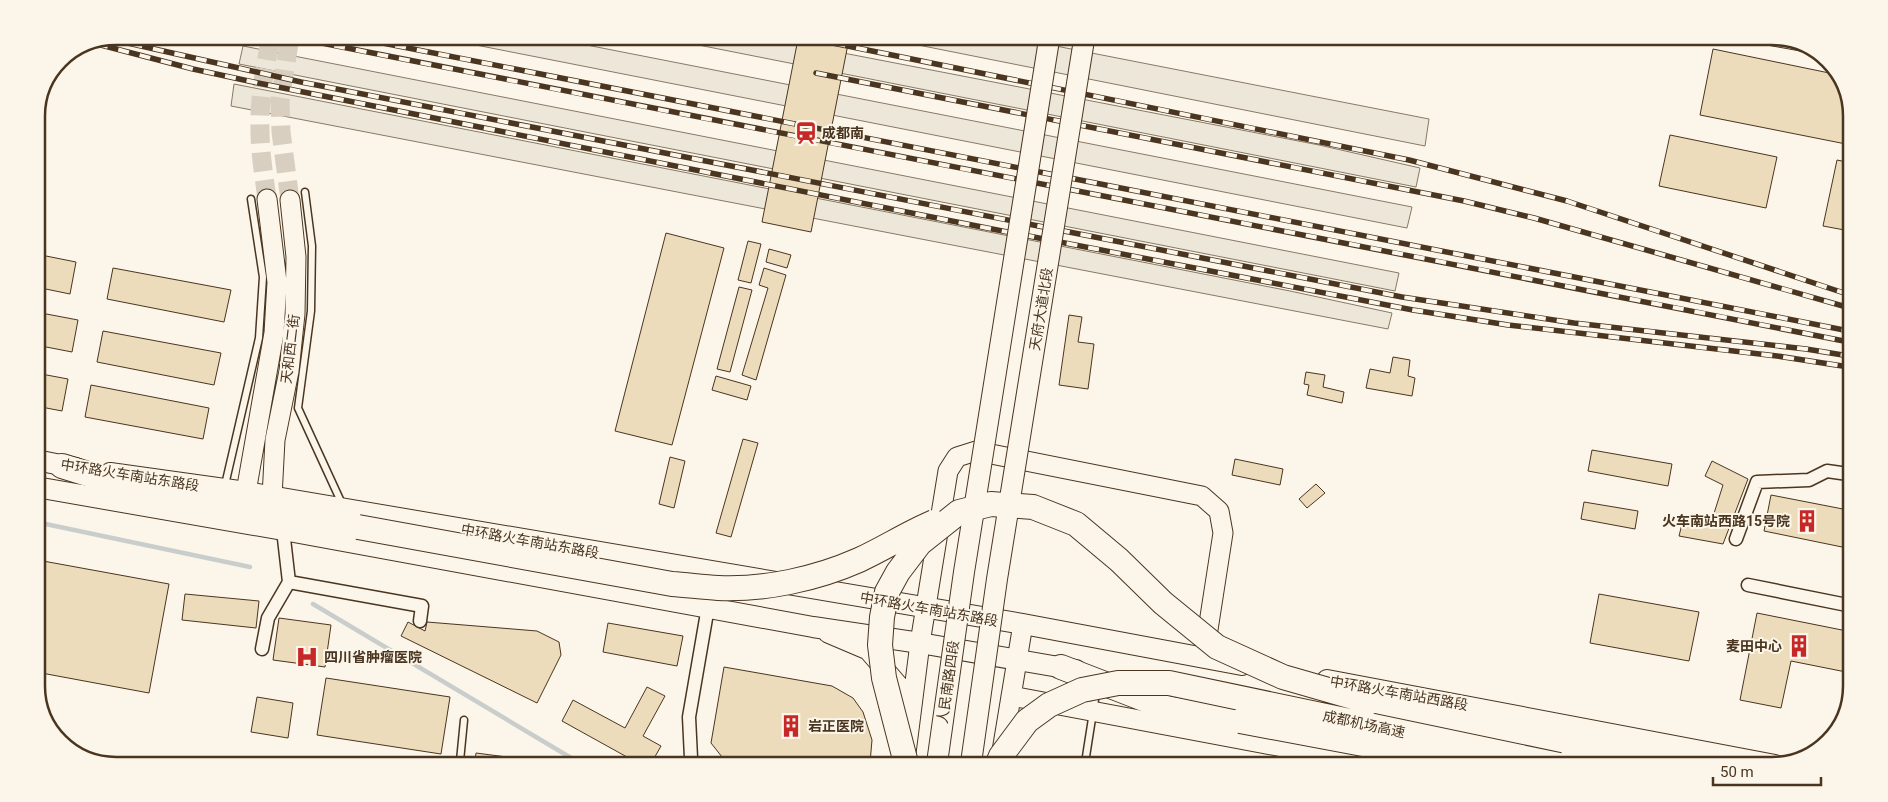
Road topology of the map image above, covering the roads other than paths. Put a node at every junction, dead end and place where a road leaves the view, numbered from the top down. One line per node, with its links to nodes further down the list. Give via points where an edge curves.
1 (1048, 45): 39 (main road, 人民南路四段, bridge)
2 (1083, 45): 40 (main road, 天府大道北段, bridge)
3 (297, 196): 11 (street, 天和西二街, via 295,314 289,371 275,440); 13 (lane, via 312,246 311,311 298,408)
4 (259, 199): 9 (lane, via 264,278 259,338); 10 (street, via 277,282 274,334)
5 (45, 462): 6 (main road, 中环路火车南站东路段)
6 (62, 466): 9 (main road, 中环路火车南站东路段); 13 (highway, 成都机场高速, via 136,489)
7 (1843, 473): 15 (street, via 1827,471 1810,480 1757,482)
8 (45, 489): 14 (main road, 中环路火车南站东路段)
9 (224, 490): 10 (main road, 中环路火车南站东路段)
10 (246, 492): 11 (main road, 中环路火车南站东路段)
11 (272, 497): 13 (main road, 中环路火车南站东路段)
12 (959, 512): 13 (highway, 成都机场高速, bridge, via 913,531 859,560 817,575 766,586 718,588 672,584); 37 (highway, bridge, via 920,543 898,572 883,608 880,645 884,678); 49 (highway, 成都机场高速, bridge, via 991,504 1033,508 1076,524 1217,647 1283,677 1370,702)
13 (351, 518): 20 (main road, 中环路火车南站东路段)
14 (283, 530): 16 (street); 19 (main road, 中环路火车南站东路段)
15 (1736, 538)
16 (289, 582): 21 (street, via 422,606); 25 (street, via 268,618)
17 (1748, 585): 18 (street)
18 (1843, 604)
19 (708, 607): 23 (main road, 中环路火车南站东路段); 36 (street, via 689,717)
20 (926, 608): 22 (main road, 中环路火车南站东路段); 24 (street); 26 (street, via 948,471 957,456 976,451 1202,496 1219,511 1223,533)
21 (420, 621)
22 (1023, 624): 26 (main road, 中环路火车南站西路段); 27 (street)
23 (813, 627): 24 (main road, 中环路火车南站东路段); 32 (street, via 868,650 899,686)
24 (920, 643): 27 (main road, 中环路火车南站东路段); 32 (street)
25 (262, 649)
26 (1204, 658): 50 (main road, 中环路火车南站西路段)
27 (1018, 660): 28 (main road); 30 (street)
28 (1061, 667): 29 (highway)
29 (1098, 678): 31 (lane); 33 (main road); 46 (highway, bridge, via 1167,708)
30 (1010, 696): 31 (street); 41 (street)
31 (1093, 710): 43 (lane); 44 (street)
32 (911, 716): 38 (street)
33 (1344, 719): 45 (street); 47 (main road)
34 (464, 720): 35 (lane)
35 (460, 757)
36 (691, 757)
37 (904, 757)
38 (906, 757)
39 (938, 757)
40 (972, 757)
41 (1000, 757)
42 (1001, 757): 48 (highway, 成都机场高速, bridge, via 1027,721 1049,705 1082,690 1118,683 1170,683)
43 (1086, 757)
44 (1317, 757)
45 (1337, 757)
46 (1432, 757)
47 (1506, 757)
48 (1521, 757)
49 (1642, 757)
50 (1733, 757)

